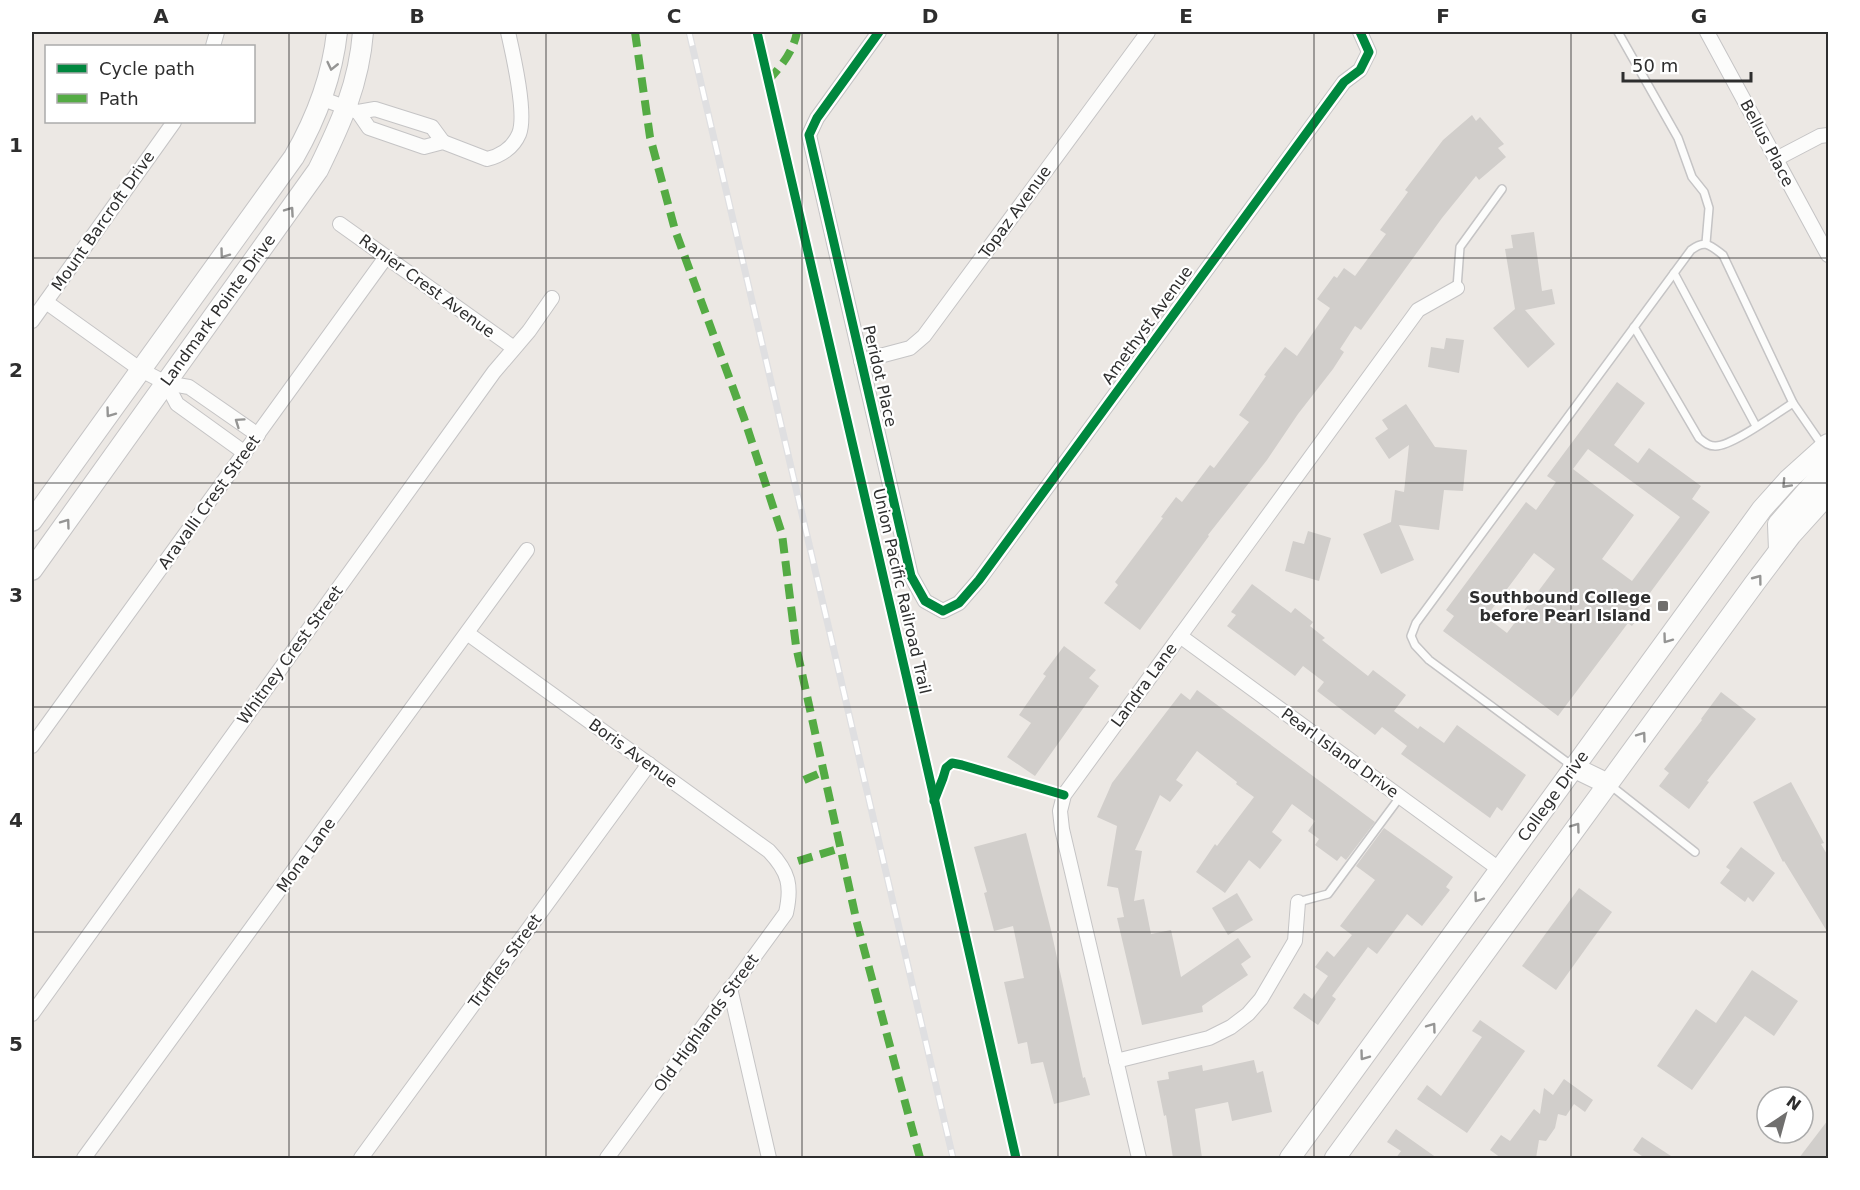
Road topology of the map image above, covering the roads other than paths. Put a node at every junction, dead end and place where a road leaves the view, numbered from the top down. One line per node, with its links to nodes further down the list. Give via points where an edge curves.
1 (337, 32): 9 (main road, Landmark Pointe Drive, one-way to 9)
2 (363, 32): 10 (main road, Landmark Pointe Drive)
3 (508, 32): 15 (street, via 521,111 519,134 505,152 486,159)
4 (879, 32): 29 (street, Peridot Place, via 809,135)
5 (1148, 32): 29 (street, Topaz Avenue, via 924,336 910,348)
6 (1360, 32): 44 (street, Amethyst Avenue, via 1369,52 1360,70 1344,82 979,580 959,603)
7 (1618, 32): 19 (lane, via 1678,138 1692,177 1704,192 1709,208)
8 (1707, 32): 16 (street, Bellus Place)
9 (323, 99): 10 (street); 30 (main road, Landmark Pointe Drive, one-way to 30, via 294,157)
10 (352, 110): 11 (street, via 375,109); 14 (street, via 369,128); 31 (main road, Landmark Pointe Drive, one-way to 10, via 318,170)
11 (414, 121): 14 (lane); 15 (street, via 432,128)
12 (173, 123): 25 (street, Mount Barcroft Drive)
13 (1828, 135): 16 (street)
14 (407, 141): 15 (street, via 424,147)
15 (443, 142)
16 (1776, 159): 20 (street, Bellus Place)
17 (1502, 189): 23 (lane, via 1460,247)
18 (340, 224): 21 (street, Ranier Crest Avenue)
19 (1706, 243): 22 (lane, via 1691,250); 32 (lane, via 1723,255)
20 (1828, 255)
21 (386, 257): 28 (street, Ranier Crest Avenue); 36 (street, Aravalli Crest Street)
22 (1674, 273): 27 (lane); 35 (lane)
23 (1457, 288): 46 (street, Landra Lane, via 1418,310)
24 (552, 298): 28 (street, Whitney Crest Street)
25 (46, 302): 26 (street, Mount Barcroft Drive); 30 (street)
26 (32, 321)
27 (1634, 327): 35 (lane, via 1699,438 1707,445 1729,443); 49 (lane, via 1416,623 1411,636 1429,660)
28 (514, 348): 57 (street, Whitney Crest Street)
29 (861, 361): 44 (street, Peridot Place, via 911,576 925,601)
30 (141, 370): 31 (street); 40 (main road, Landmark Pointe Drive, one-way to 40)
31 (166, 382): 33 (street, via 189,387); 34 (street, via 177,404); 43 (main road, Landmark Pointe Drive, one-way to 31)
32 (1793, 403): 35 (lane); 37 (lane)
33 (219, 408): 34 (lane); 36 (street, one-way to 33)
34 (207, 426): 38 (street)
35 (1756, 426)
36 (258, 435): 38 (street, Aravalli Crest Street)
37 (1826, 446): 42 (main road, via 1827,468 1778,524); 49 (main road, College Drive, one-way to 49, via 1762,509)
38 (245, 453): 47 (street, Aravalli Crest Street)
39 (1828, 494): 42 (main road)
40 (32, 521)
41 (526, 550): 45 (street, Mona Lane)
42 (1779, 550): 50 (main road, one-way to 42)
43 (32, 570)
44 (943, 611)
45 (467, 633): 48 (street, Boris Avenue); 59 (street, Mona Lane)
46 (1180, 636): 51 (street, Pearl Island Drive); 58 (street, Landra Lane, via 1076,777 1064,795 1060,811)
47 (32, 746)
48 (649, 764): 54 (street, Boris Avenue, via 769,851 781,864); 60 (street, Truffles Street)
49 (1573, 767): 50 (main road); 53 (main road, College Drive)
50 (1608, 784): 52 (lane); 65 (main road, one-way to 50)
51 (1400, 797): 53 (street, Pearl Island Drive); 55 (lane, via 1328,894)
52 (1695, 852)
53 (1499, 869): 64 (main road, College Drive, one-way to 64)
54 (789, 882): 56 (street, Old Highlands Street, via 786,914)
55 (1298, 902): 58 (street, via 1295,941 1248,1014 1209,1038)
56 (730, 988): 61 (street, Old Highlands Street); 62 (street)
57 (32, 1014)
58 (1116, 1061): 63 (street, Landra Lane)
59 (84, 1158)
60 (361, 1158)
61 (607, 1158)
62 (769, 1158)
63 (1139, 1158)
64 (1290, 1158)
65 (1335, 1158)

